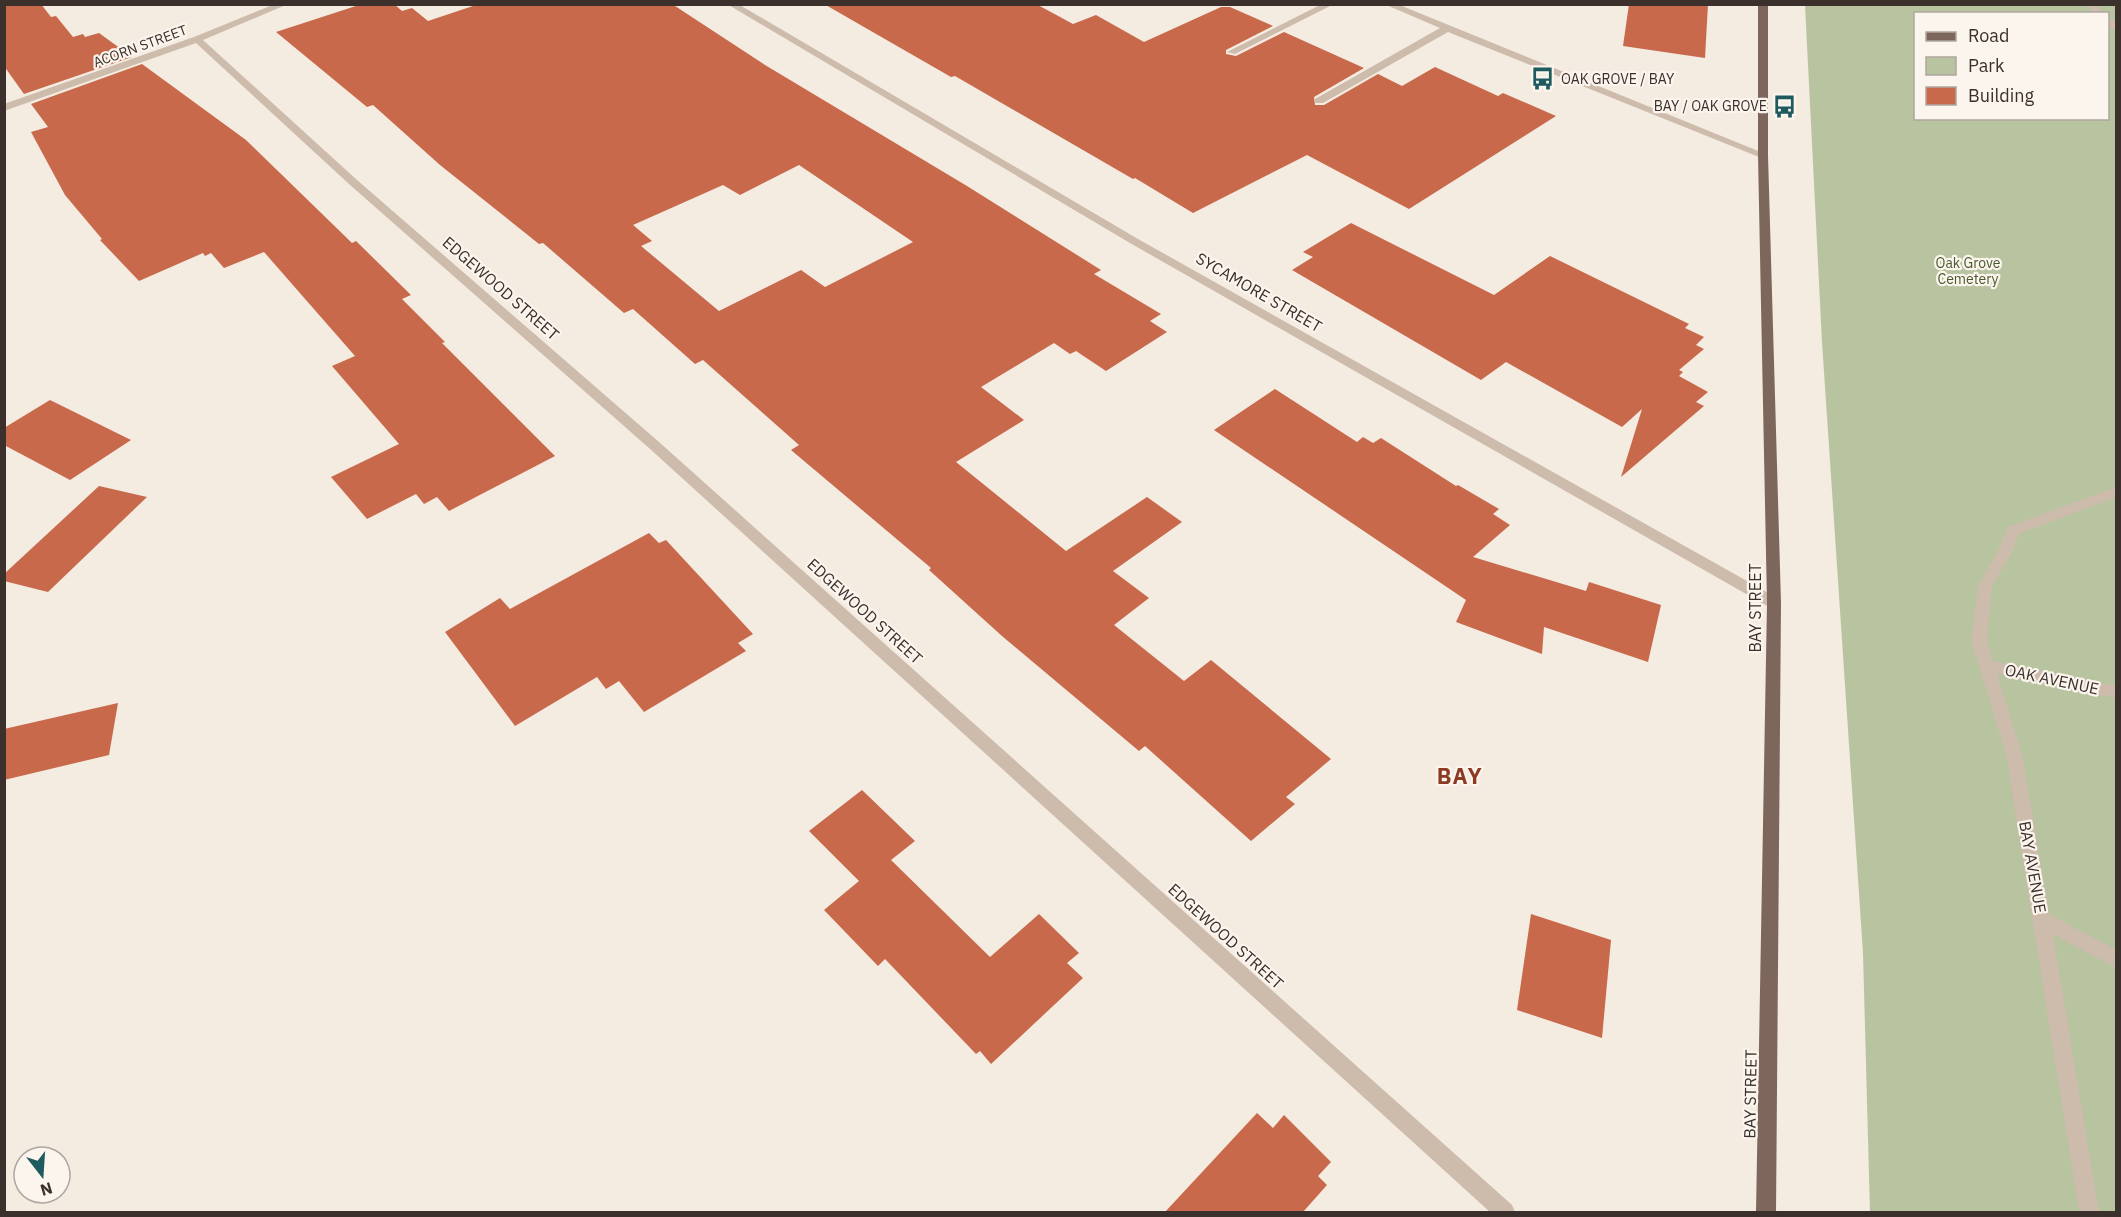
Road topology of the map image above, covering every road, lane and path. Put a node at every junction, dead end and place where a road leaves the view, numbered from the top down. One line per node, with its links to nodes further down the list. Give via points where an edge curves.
1 (284, 4): 7 (street, ACORN STREET)
2 (731, 4): 13 (street, SYCAMORE STREET, via 1134,241)
3 (1330, 4): 8 (street)
4 (1388, 4): 6 (street)
5 (1763, 4): 11 (main road, BAY STREET)
6 (1448, 28): 9 (street); 11 (street)
7 (197, 39): 10 (street, ACORN STREET); 18 (street, EDGEWOOD STREET)
8 (1232, 52)
9 (1318, 101)
10 (4, 108)
11 (1763, 154): 13 (main road, BAY STREET)
12 (2116, 492): 14 (street, BAY AVENUE, via 2013,531 1984,586 1978,640)
13 (1774, 603): 19 (main road, BAY STREET)
14 (1987, 666): 15 (street, OAK AVENUE); 16 (street, BAY AVENUE, via 2014,754)
15 (2116, 693)
16 (2042, 919): 17 (street); 20 (street, BAY AVENUE)
17 (2116, 959)
18 (1505, 1212)
19 (1766, 1212)
20 (2089, 1212)

